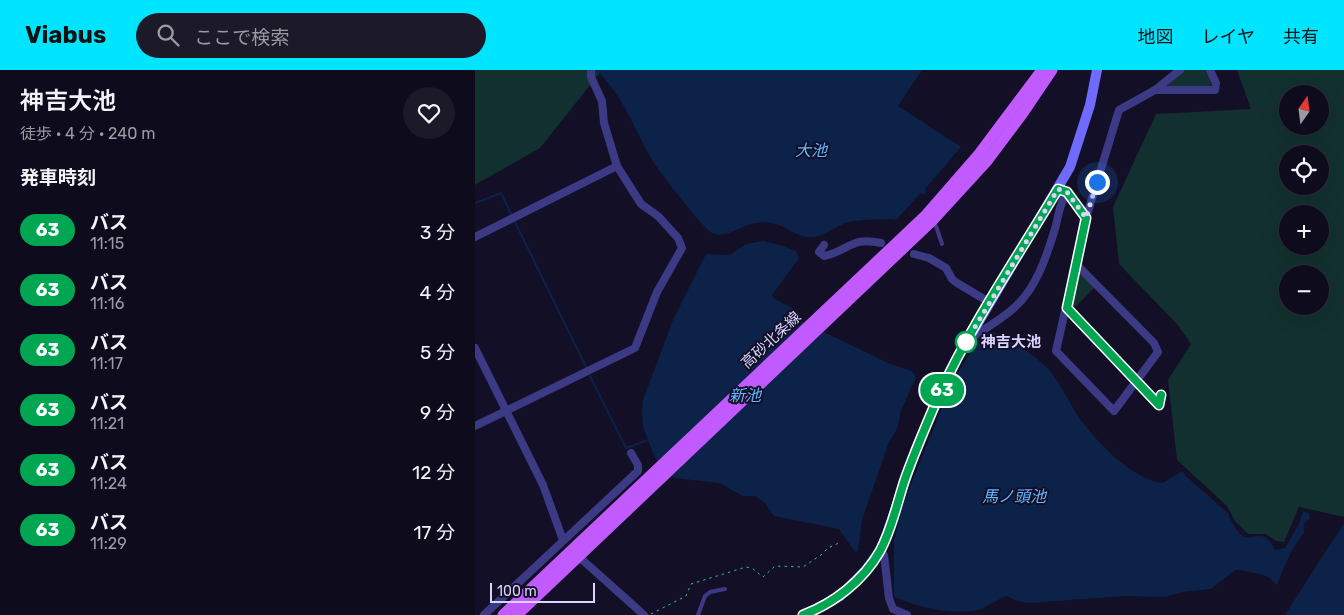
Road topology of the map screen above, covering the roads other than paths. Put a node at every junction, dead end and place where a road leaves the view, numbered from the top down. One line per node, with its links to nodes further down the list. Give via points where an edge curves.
1 (591, 70): 8 (street, via 602,100 604,123)
2 (1042, 70): 20 (main road, 高砂北条線, via 979,154 925,216)
3 (1052, 70): 11 (main road, 高砂北条線, via 987,160)
4 (1097, 70): 9 (street, via 1077,150)
5 (1180, 70): 7 (street)
6 (1210, 70): 7 (street, via 1216,83 1215,90)
7 (1155, 90): 10 (street, via 1119,110)
8 (617, 166): 12 (street); 27 (street, via 641,204 659,216 678,238 682,248 657,292 635,348)
9 (1063, 190): 10 (street); 18 (street); 21 (street, via 1054,231 1027,294 1006,315)
10 (1086, 218): 17 (street)
11 (932, 221): 14 (lane); 20 (main road, 高砂北条線)
12 (475, 237)
13 (881, 242): 15 (street, via 858,241 825,256 819,252)
14 (942, 244)
15 (824, 245)
16 (914, 254): 18 (street, via 946,268 957,283)
17 (1077, 264): 19 (street); 25 (street, via 1158,352)
18 (989, 302): 21 (street)
19 (1067, 308): 23 (street); 25 (street)
20 (823, 318): 30 (main road, 高砂北条線)
21 (967, 340): 32 (street, via 916,449)
22 (475, 348): 27 (street)
23 (1057, 351): 24 (street); 25 (street, via 1114,411)
24 (1054, 360)
25 (1137, 381): 26 (street, via 1159,405)
26 (1161, 395)
27 (505, 412): 28 (street); 31 (street, via 543,485)
28 (475, 426)
29 (631, 453): 31 (street, via 638,470)
30 (657, 474): 33 (main road, 高砂北条線); 35 (main road, 高砂北条線)
31 (563, 540): 36 (street)
32 (880, 551): 39 (street, via 840,596); 40 (street, via 884,555 893,609)
33 (578, 556): 35 (main road, 高砂北条線); 37 (street)
34 (725, 589): 38 (lane, via 705,596)
35 (509, 614)
36 (484, 615)
37 (644, 615)
38 (698, 615)
39 (803, 615)
40 (907, 615)

